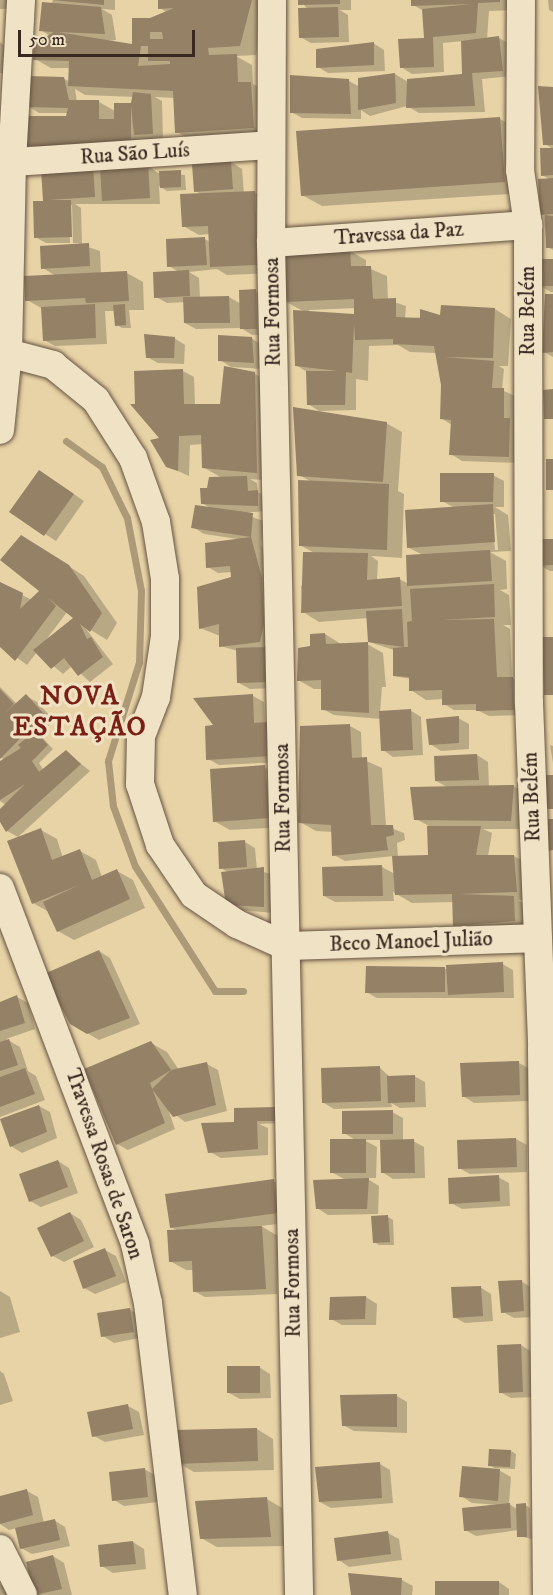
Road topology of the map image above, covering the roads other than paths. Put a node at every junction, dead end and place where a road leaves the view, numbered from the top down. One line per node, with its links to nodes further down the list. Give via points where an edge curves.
1 (21, 0): 5 (street)
2 (272, 0): 4 (street, Rua Formosa)
3 (521, 0): 6 (street, Rua Belém, via 520,170)
4 (270, 145): 5 (street, Rua São Luís); 7 (street, Rua Formosa)
5 (6, 163): 8 (street)
6 (528, 225): 7 (street, Travessa da Paz); 12 (street, Rua Belém, via 529,703)
7 (271, 243): 11 (street, Rua Formosa)
8 (8, 353): 9 (street); 11 (street, via 53,365 96,399 133,458 156,522 165,579 165,636 156,697 141,736 140,784 160,844 194,895 237,924)
9 (0, 430)
10 (0, 888): 15 (street, Travessa Rosas de Saron, via 135,1244 148,1303)
11 (286, 946): 12 (street, Beco Manoel Julião); 16 (street, Rua Formosa)
12 (542, 952): 17 (street, Rua Belém)
13 (0, 1549): 14 (street)
14 (23, 1595)
15 (183, 1595)
16 (299, 1595)
17 (547, 1595)

